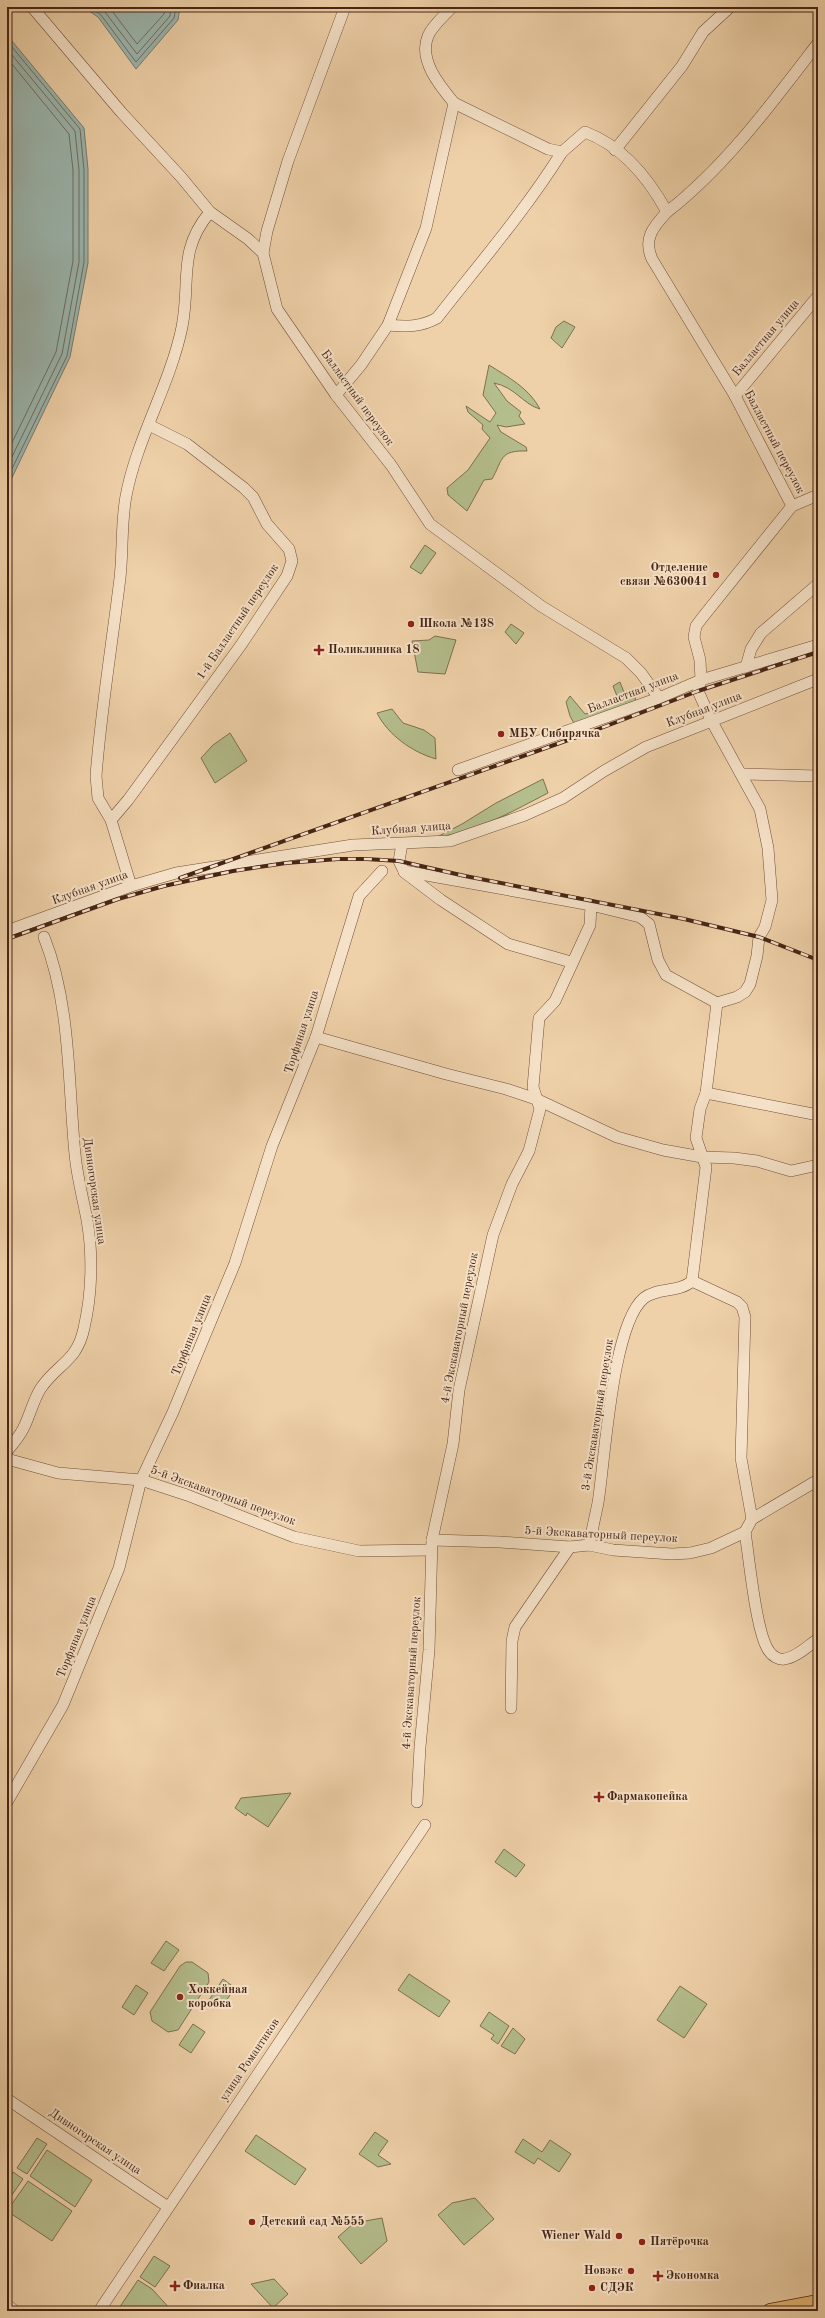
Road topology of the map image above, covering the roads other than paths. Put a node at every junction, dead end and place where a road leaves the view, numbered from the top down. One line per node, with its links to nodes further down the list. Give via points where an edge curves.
1 (32, 7): 9 (street)
2 (345, 7): 11 (street, Балластный переулок, via 288,161)
3 (452, 7): 6 (street, via 428,36 426,49 430,67)
4 (730, 7): 7 (street, via 702,32 682,66)
5 (818, 43): 10 (street, Балластный переулок, via 770,105 703,181)
6 (454, 103): 8 (street, via 541,146); 13 (street, via 426,228)
7 (615, 150): 8 (street, via 585,132); 10 (street, via 650,183)
8 (562, 152): 13 (street, via 540,188 508,231 437,318 424,325)
9 (210, 212): 11 (street); 16 (street, via 193,237 187,256 186,301 182,327 172,363)
10 (667, 212): 15 (street, Балластный переулок, via 653,226 648,250)
11 (263, 253): 14 (street, Балластный переулок, via 277,310)
12 (818, 296): 15 (street, Балластная улица)
13 (388, 325): 14 (street, via 361,366)
14 (336, 395): 24 (street, Балластный переулок, via 391,465 430,524 541,606 626,658 641,673)
15 (735, 396): 18 (street, Балластный переулок)
16 (149, 425): 29 (street, via 134,465 126,497 120,576 98,750 98,798); 29 (street, 1-й Балластный переулок, via 187,444 253,496 266,524 289,549 292,561 287,576 241,645 132,794)
17 (818, 495): 18 (street)
18 (792, 506): 23 (street, Балластный переулок, via 696,626 694,637 700,660)
19 (818, 584): 21 (street, via 761,632 750,649)
20 (818, 645): 21 (street, Балластная улица)
21 (746, 667): 23 (street, Балластная улица)
22 (818, 679): 25 (street, Клубная улица)
23 (701, 680): 24 (street, Балластная улица); 25 (street, Балластный переулок, via 698,691)
24 (659, 698): 26 (street, Балластная улица)
25 (711, 720): 27 (street, Балластный переулок); 30 (street, Клубная улица, via 646,747 563,798 525,815 450,841)
26 (458, 770)
27 (743, 774): 28 (street); 38 (street, Балластный переулок, via 760,808 768,848 772,900 765,927 759,937 758,956 750,984 745,992)
28 (818, 776)
29 (110, 820): 33 (street)
30 (402, 844): 32 (street, via 399,861); 33 (street, Клубная улица, via 353,845 250,860 176,874)
31 (382, 871): 39 (street, Торфяная улица, via 359,896)
32 (404, 871): 34 (street); 37 (street, via 425,889 508,944)
33 (131, 886): 35 (street, Клубная улица)
34 (592, 905): 37 (street, 4-й Экскаваторный переулок, via 590,925); 38 (street, via 640,917 649,924 658,960 666,975)
35 (7, 932)
36 (44, 937): 46 (street, Дивногорская улица, via 55,964 61,1002 75,1157 87,1221 90,1283 84,1328 78,1346 71,1358 40,1389 23,1429)
37 (571, 962): 41 (street, 4-й Экскаваторный переулок, via 555,1001 539,1018 533,1088)
38 (717, 1004): 40 (street)
39 (316, 1037): 41 (street, via 446,1074 506,1088); 48 (street, Торфяная улица, via 272,1146 235,1263 208,1332)
40 (706, 1093): 42 (street); 43 (street, via 700,1109 696,1138)
41 (536, 1099): 43 (street, via 617,1137 662,1150); 52 (street, 4-й Экскаваторный переулок, via 540,1109 529,1151 512,1184 491,1242 458,1390 453,1444)
42 (818, 1115)
43 (702, 1157): 44 (street, via 750,1160 791,1171); 45 (street, via 706,1166 705,1179)
44 (818, 1165)
45 (692, 1281): 50 (street, via 737,1302 742,1307 745,1317 741,1458); 53 (street, 3-й Экскаваторный переулок, via 686,1286 656,1292 645,1298 628,1322 620,1348 598,1503)
46 (7, 1451)
47 (7, 1459): 48 (street, 5-й Экскаваторный переулок, via 58,1473)
48 (141, 1480): 52 (street, 5-й Экскаваторный переулок, via 188,1495 294,1537 359,1551); 57 (street, Торфяная улица, via 119,1568 63,1705)
49 (818, 1480): 50 (street)
50 (752, 1519): 51 (street)
51 (745, 1532): 53 (street, 5-й Экскаваторный переулок, via 711,1548 672,1554 613,1550); 55 (street, via 755,1601 763,1639 769,1651 776,1658 785,1659)
52 (432, 1545): 54 (street, 5-й Экскаваторный переулок, via 500,1542); 58 (street, 4-й Экскаваторный переулок, via 428,1650)
53 (589, 1545): 54 (street, 5-й Экскаваторный переулок)
54 (570, 1547): 56 (street, via 515,1627 512,1641)
55 (818, 1639)
56 (511, 1708)
57 (7, 1802)
58 (417, 1802)
59 (425, 1825): 61 (street, улица Романтиков)
60 (7, 2099): 61 (street, Дивногорская улица)
61 (168, 2207): 65 (street, улица Романтиков)
62 (818, 2302): 66 (main road)
63 (7, 2305): 64 (street)
64 (16, 2311)
65 (99, 2311)
66 (770, 2311)

